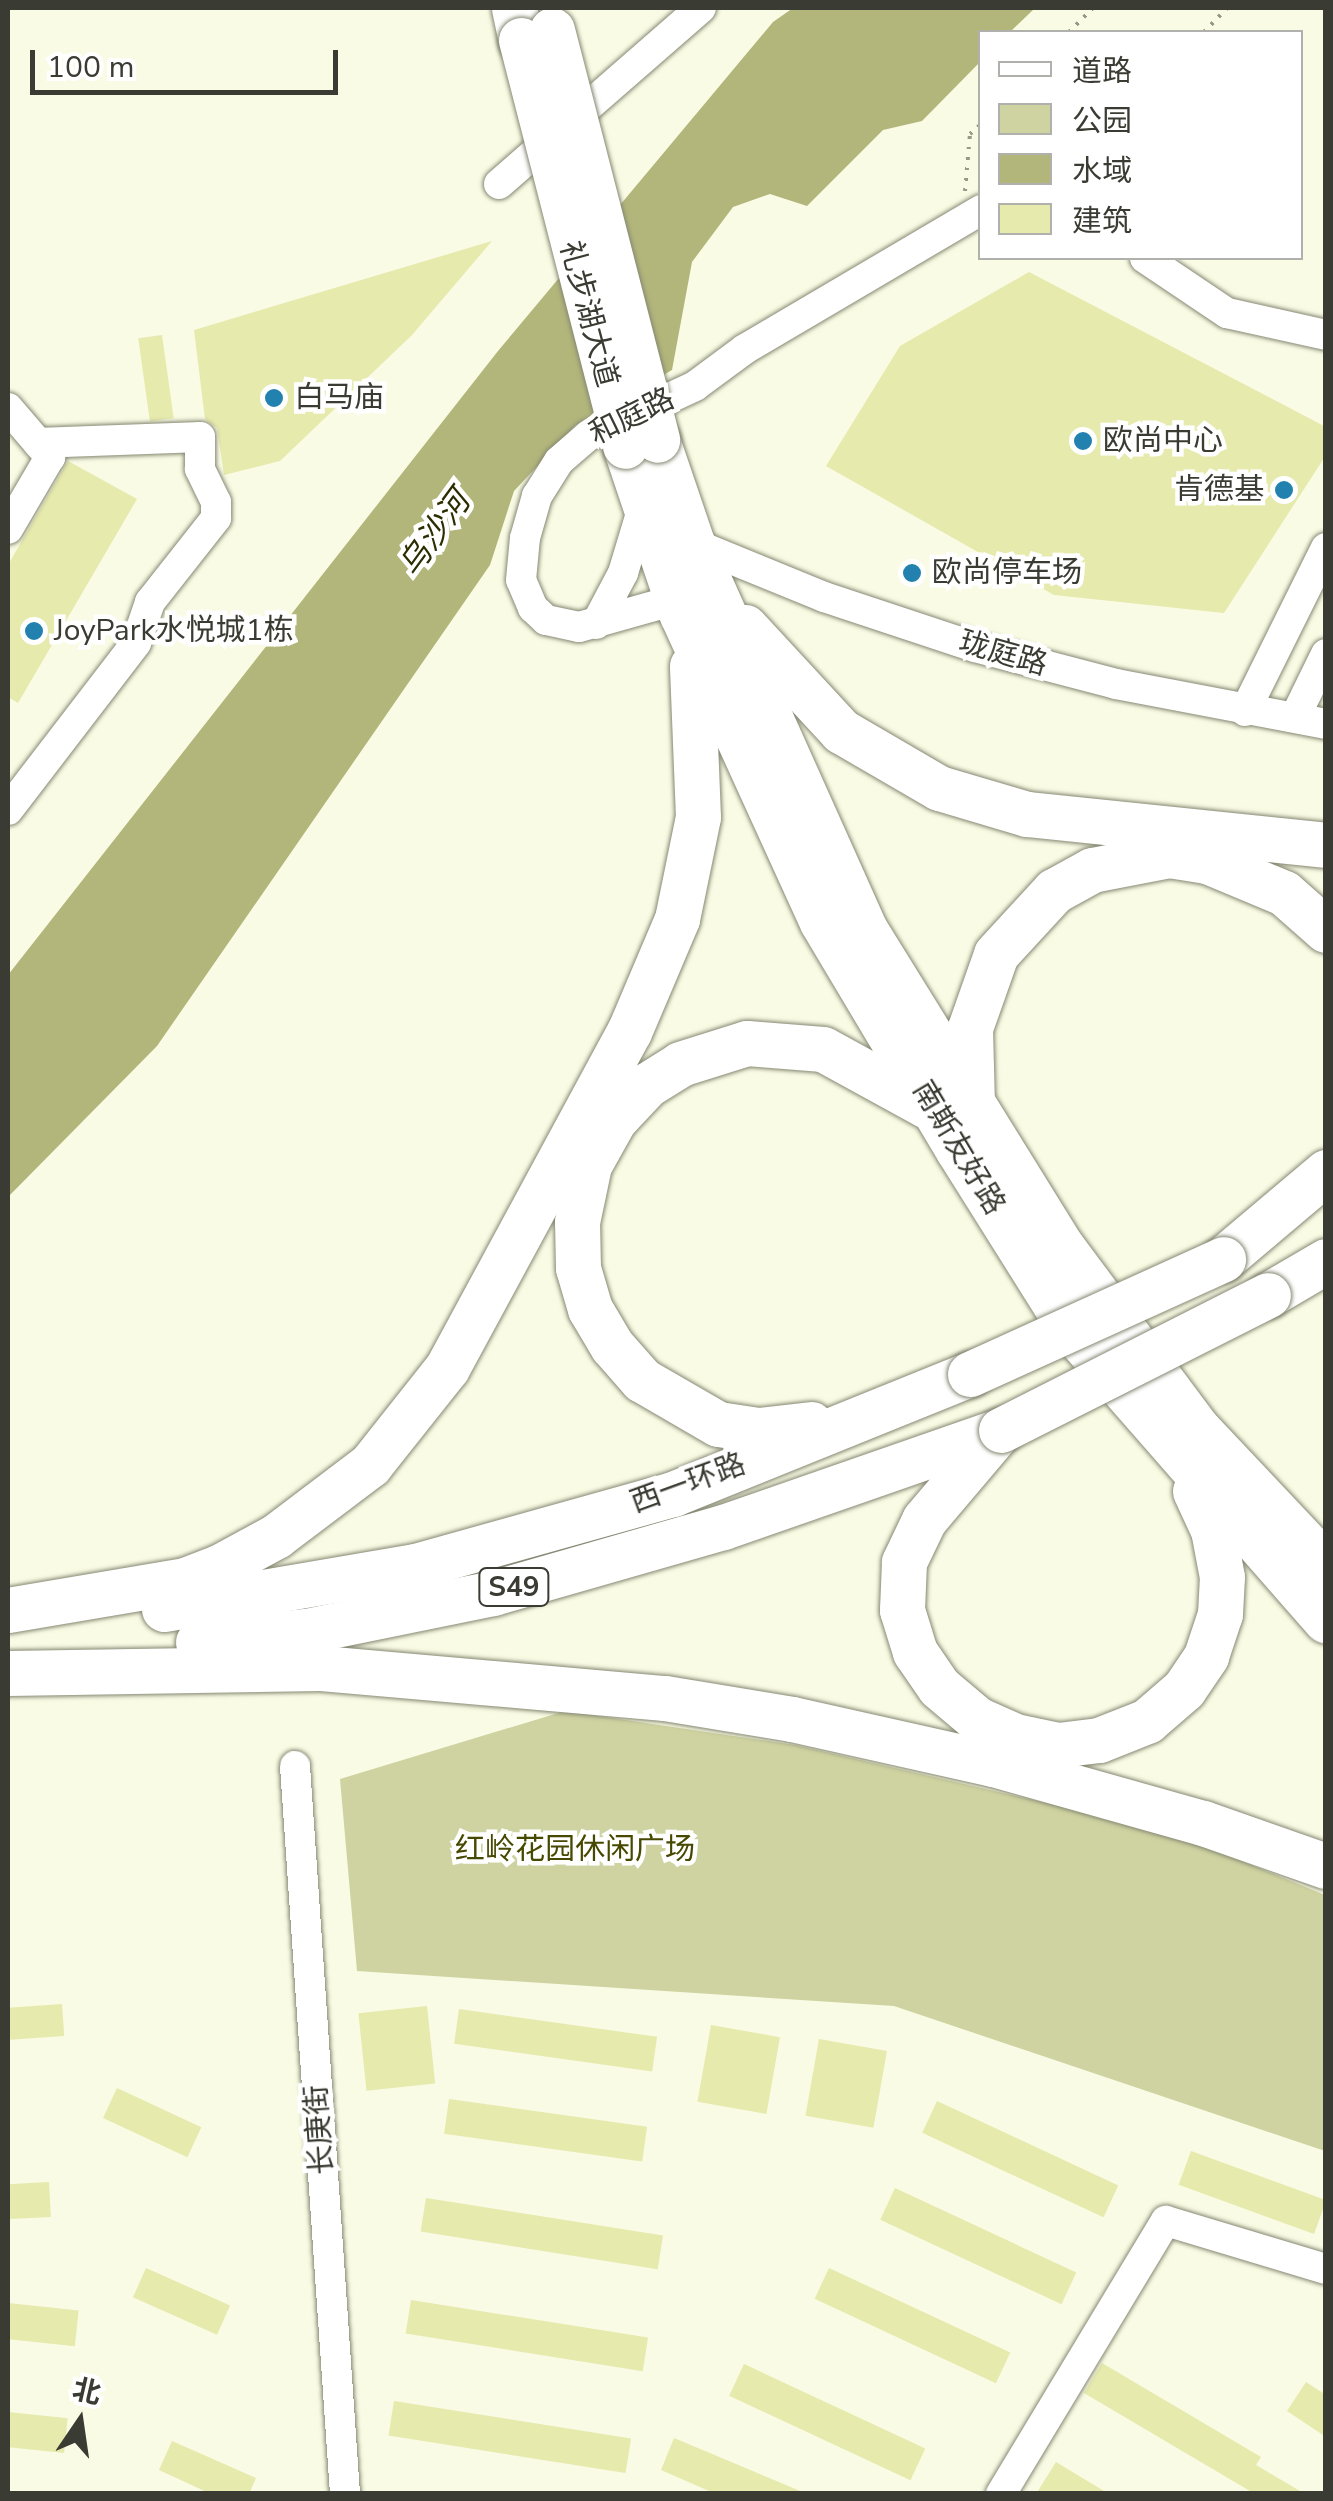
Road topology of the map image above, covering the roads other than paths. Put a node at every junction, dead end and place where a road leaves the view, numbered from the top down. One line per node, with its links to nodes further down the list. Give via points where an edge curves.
1 (701, 8): 3 (street)
2 (534, 21): 9 (highway, 礼步湖大道, bridge)
3 (499, 184)
4 (971, 215): 15 (street, 和庭路, via 758,340 695,386 588,436 560,461 531,510 521,580 546,620)
5 (1147, 260): 6 (street, via 1227,313)
6 (1326, 335)
7 (8, 408): 8 (street)
8 (38, 443): 11 (street, via 50,457); 19 (street, via 200,437 200,469 216,518 150,602 136,642)
9 (641, 443): 10 (highway, 礼步湖大道); 12 (highway, 礼步湖大道)
10 (642, 510): 14 (highway, 礼步湖大道); 15 (street, via 622,573)
11 (8, 529)
12 (692, 543): 14 (highway, 礼步湖大道); 17 (street, 珑庭路, via 824,597 975,647)
13 (1326, 548): 17 (street)
14 (696, 599): 15 (street, 和庭路); 20 (highway, via 840,731 939,788 1027,814); 22 (highway, 南斯友好路); 33 (highway, via 699,782 694,851 677,919 629,1032 448,1368 370,1465 276,1536 219,1568 186,1580)
15 (596, 624)
16 (1326, 654): 18 (street)
17 (1245, 711): 18 (street, 珑庭路)
18 (1311, 719)
19 (8, 810)
20 (1326, 846)
21 (1326, 930): 22 (highway, via 1284,894 1207,860 1169,854 1092,870 1054,891 996,954 970,1028)
22 (953, 1109): 29 (highway, via 823,1049 747,1044 680,1064 646,1085 614,1120 590,1165 577,1222 578,1268 590,1309 642,1380 718,1424 807,1426); 31 (highway, 南斯友好路, via 1069,1327); 32 (highway, 南斯友好路, via 1197,1428)
23 (1326, 1172): 25 (highway)
24 (1326, 1204): 25 (highway, 西一环路 / S49)
25 (1224, 1260): 29 (highway, 西一环路 / S49, bridge)
26 (1326, 1261): 28 (highway, 西一环路 / S49)
27 (1326, 1277): 28 (highway)
28 (1268, 1295): 30 (highway, 西一环路 / S49, bridge)
29 (970, 1374): 35 (highway, 西一环路 / S49, via 674,1494 415,1566 156,1611)
30 (1001, 1430): 31 (highway, via 924,1520 904,1562 902,1610 915,1652 939,1687 977,1719 1058,1745 1098,1740 1148,1721 1184,1690 1206,1656 1220,1614 1222,1576 1213,1530); 36 (highway, 西一环路 / S49, via 722,1527 493,1593 306,1631)
31 (1182, 1462): 34 (highway, 南斯友好路)
32 (1326, 1565)
33 (8, 1610)
34 (1326, 1621)
35 (8, 1624)
36 (8, 1660)
37 (8, 1674): 39 (highway, via 321,1668 664,1698 993,1764)
38 (295, 1766): 41 (street, 长庚街)
39 (1326, 1866)
40 (1326, 2269): 42 (street, via 1166,2221)
41 (345, 2494)
42 (1002, 2494)

